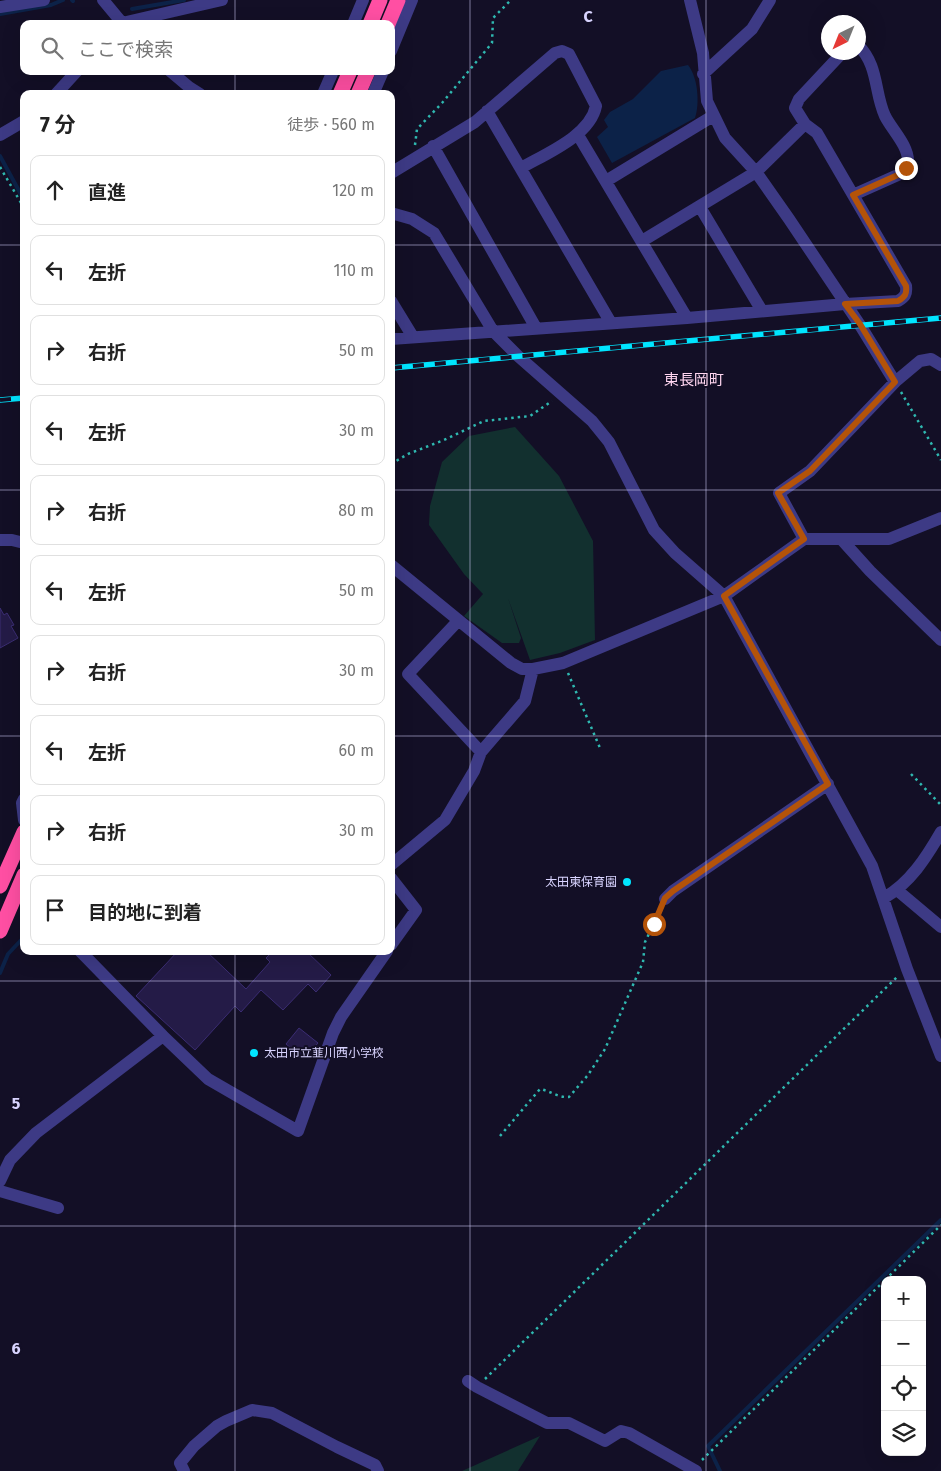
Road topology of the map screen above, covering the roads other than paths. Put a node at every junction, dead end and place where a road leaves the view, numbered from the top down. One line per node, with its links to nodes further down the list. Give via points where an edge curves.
1 (44, 0): 10 (street)
2 (103, 0): 11 (street)
3 (222, 0): 12 (street)
4 (363, 0): 13 (street)
5 (380, 0): 14 (highway)
6 (398, 0): 15 (highway)
7 (412, 0): 16 (street)
8 (690, 0): 19 (street, via 703,52)
9 (770, 0): 19 (street, via 752,29)
10 (0, 7)
11 (120, 20)
12 (135, 20)
13 (355, 20)
14 (372, 20)
15 (390, 20)
16 (395, 40)
17 (866, 53): 43 (street, via 885,116 908,161 900,174)
18 (836, 60): 35 (street, via 799,99 795,108)
19 (703, 74): 33 (street)
20 (73, 75): 26 (street)
21 (175, 75): 27 (street)
22 (331, 75): 28 (street)
23 (348, 75): 29 (highway)
24 (366, 75): 30 (highway)
25 (381, 75): 31 (street)
26 (60, 90)
27 (194, 90)
28 (325, 90)
29 (342, 90)
30 (360, 90)
31 (375, 90)
32 (488, 111): 37 (street, via 554,53 562,50 569,54 596,106 595,115); 38 (street); 39 (street)
33 (713, 116): 41 (street, via 725,138); 42 (street)
34 (20, 123): 36 (street)
35 (805, 124): 41 (street); 43 (street, via 817,133)
36 (0, 135)
37 (578, 135): 39 (street); 42 (street)
38 (433, 146): 40 (street); 52 (street)
39 (521, 168): 51 (street)
40 (395, 170)
41 (756, 172): 44 (street); 47 (street)
42 (606, 181): 46 (street)
43 (853, 195): 47 (street, via 907,292 898,301)
44 (700, 207): 46 (street); 49 (street)
45 (395, 214): 53 (street, via 412,218 434,233)
46 (642, 241): 50 (street)
47 (845, 304): 49 (street); 57 (street)
48 (395, 308): 54 (street)
49 (762, 311): 50 (street)
50 (687, 318): 51 (street)
51 (611, 323): 52 (street)
52 (536, 328): 53 (street)
53 (493, 331): 54 (street); 64 (street, via 592,421 609,442 654,530)
54 (413, 337): 55 (street)
55 (395, 339)
56 (941, 365): 57 (street, via 931,358 920,361)
57 (895, 382): 59 (street, via 810,471 778,493)
58 (941, 518): 61 (street, via 889,539)
59 (804, 539): 61 (street); 64 (street)
60 (0, 540): 62 (street)
61 (842, 540): 66 (street)
62 (20, 542)
63 (395, 568): 65 (street)
64 (724, 596): 67 (street, via 563,663); 69 (street)
65 (458, 622): 67 (street, via 511,663); 68 (street, via 408,674)
66 (941, 640)
67 (533, 669): 68 (street, via 524,701)
68 (481, 752): 72 (street, via 445,820)
69 (828, 784): 78 (street); 79 (street, via 872,866)
70 (941, 832): 77 (street, via 925,860)
71 (20, 840): 73 (highway)
72 (395, 862)
73 (2, 876): 75 (street)
74 (395, 883): 82 (street, via 416,910)
75 (20, 884)
76 (20, 889): 81 (highway)
77 (897, 890): 79 (street); 80 (street)
78 (665, 898)
79 (884, 898): 86 (street)
80 (941, 927)
81 (0, 931)
82 (395, 939)
83 (84, 955): 85 (street)
84 (384, 955): 85 (street, via 333,1033 298,1130 208,1079)
85 (163, 1036): 87 (street, via 36,1133 10,1160)
86 (941, 1056)
87 (0, 1182)
88 (0, 1191): 89 (street)
89 (58, 1208)
90 (472, 1384): 93 (street, via 547,1423 569,1423 605,1441 621,1431 629,1433)
91 (184, 1471): 92 (street, via 180,1463 194,1446 226,1421 252,1410 272,1412 375,1464)
92 (378, 1471)
93 (696, 1471)

